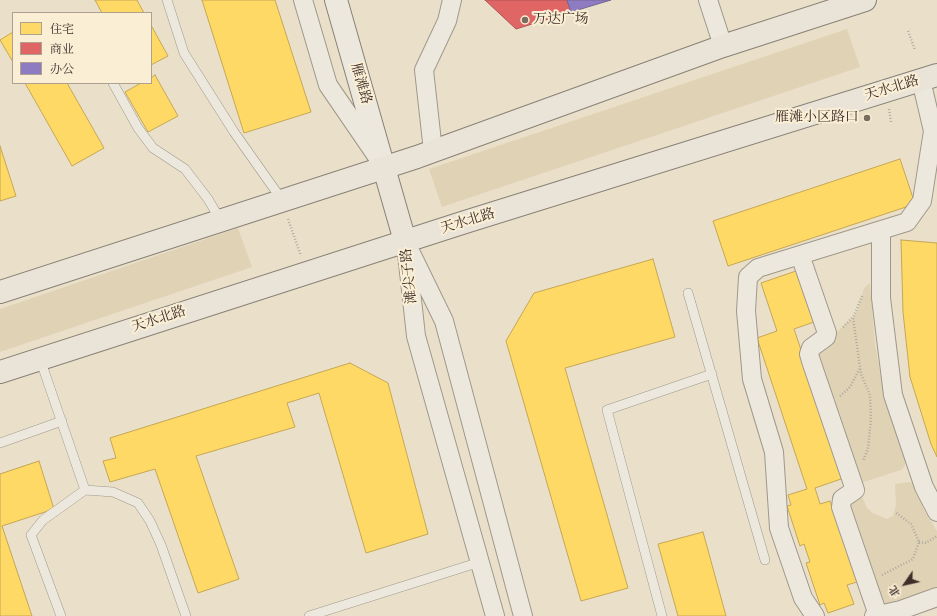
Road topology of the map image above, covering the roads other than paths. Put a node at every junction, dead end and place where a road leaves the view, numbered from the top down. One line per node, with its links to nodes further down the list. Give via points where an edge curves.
1 (167, 0): 13 (lane, via 184,53)
2 (303, 0): 12 (street, via 328,85)
3 (336, 0): 12 (main road, 雁滩路)
4 (452, 0): 11 (street, via 447,21 424,70)
5 (708, 0): 7 (street)
6 (865, 0): 7 (main road)
7 (723, 46): 11 (main road)
8 (929, 78): 10 (street); 16 (main road, 天水北路)
9 (114, 84): 14 (lane, via 138,128 153,148 185,169)
10 (935, 131): 15 (street, via 922,201 908,222)
11 (433, 151): 12 (main road)
12 (384, 168): 13 (main road); 16 (main road)
13 (282, 201): 14 (main road)
14 (221, 221): 18 (main road)
15 (881, 231): 17 (street); 26 (street, via 881,298 893,395 924,487)
16 (406, 241): 20 (main road, 天水北路); 28 (street, 滩尖子路, via 416,336); 35 (street, 滩尖子路, via 444,321)
17 (800, 255): 30 (street, via 827,333 826,337 811,348 809,354 855,490 842,499 841,507); 37 (street, via 758,268 748,277 746,311 752,379 774,452 779,528 803,598)
18 (0, 292)
19 (688, 293): 22 (lane)
20 (40, 359): 21 (main road, 天水北路); 23 (lane)
21 (0, 372)
22 (712, 374): 27 (lane); 36 (lane, via 607,410)
23 (62, 421): 24 (lane); 25 (lane)
24 (0, 443)
25 (85, 490): 31 (lane, via 43,520 31,535); 32 (lane, via 113,492 138,503 150,521 161,546)
26 (937, 512)
27 (765, 560)
28 (480, 562): 33 (lane); 34 (street, 滩尖子路)
29 (937, 597): 30 (street)
30 (876, 615)
31 (61, 616)
32 (186, 616)
33 (309, 616)
34 (495, 616)
35 (523, 616)
36 (662, 616)
37 (815, 616)

